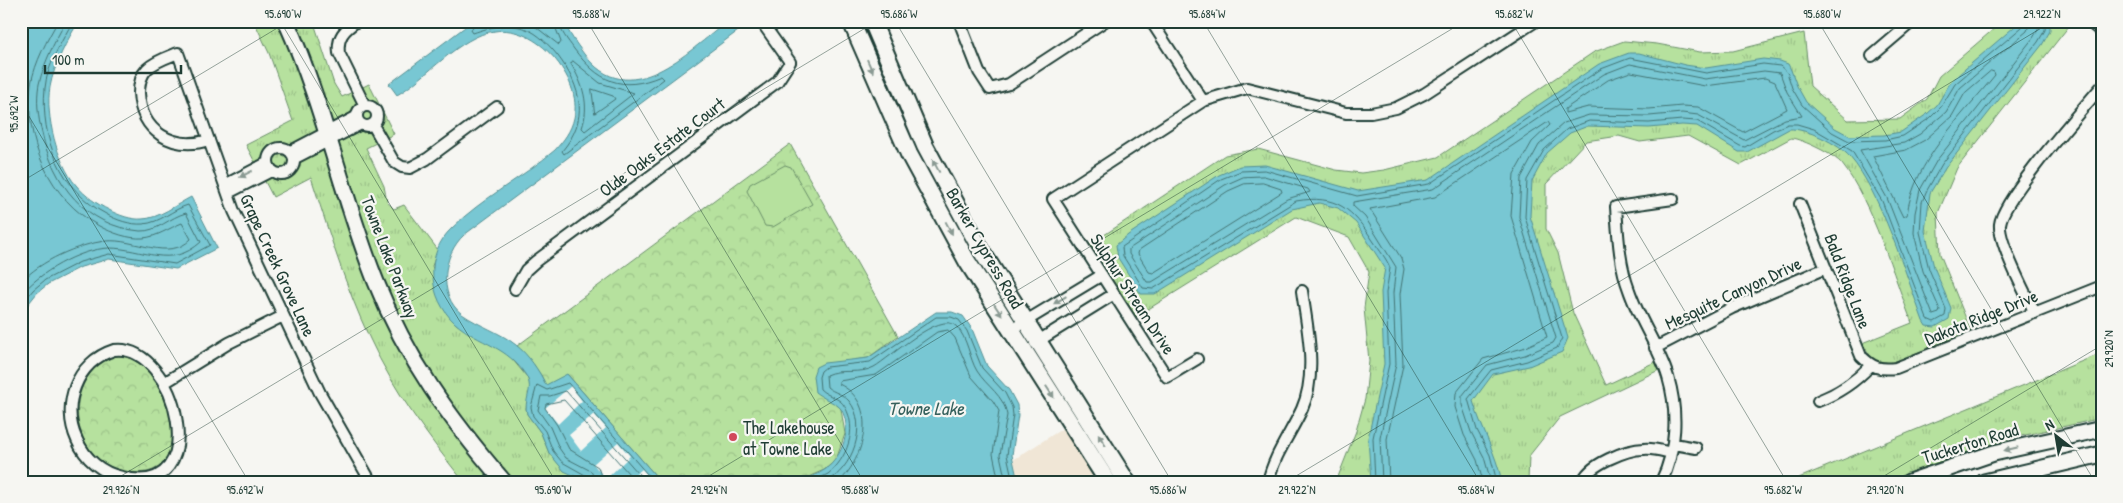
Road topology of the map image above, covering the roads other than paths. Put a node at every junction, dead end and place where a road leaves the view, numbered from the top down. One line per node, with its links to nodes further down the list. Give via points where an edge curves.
1 (286, 21): 20 (street, Towne Lake Parkway)
2 (357, 21): 16 (street, via 340,36 338,44 339,53)
3 (761, 21): 30 (street, Olde Oaks Estate Court, via 790,62 777,82 536,261 526,270)
4 (851, 21): 36 (main road, Barker Cypress Road, one-way to 36, via 909,154 967,261)
5 (872, 21): 35 (main road, Barker Cypress Road, one-way to 5, via 982,252 926,146)
6 (959, 21): 7 (street, via 990,89 1009,84)
7 (1105, 21)
8 (1151, 21): 15 (street)
9 (1913, 21): 13 (street)
10 (2088, 21): 12 (street)
11 (1533, 22): 15 (street, via 1424,94 1396,108 1346,113 1247,88)
12 (2102, 32)
13 (1872, 56)
14 (2102, 86): 33 (street, via 2004,210 1999,226)
15 (1203, 101): 28 (street, Sulphur Stream Drive, via 1053,199)
16 (364, 106): 18 (street); 19 (street, via 377,112 377,121)
17 (498, 107): 19 (street, via 417,165 402,167 394,162)
18 (358, 121): 19 (street); 20 (street)
19 (373, 125)
20 (327, 137): 22 (street); 50 (street, Towne Lake Parkway, via 373,275 398,330 423,376 455,423)
21 (209, 140): 21 (street, Grape Creek Grove Lane, via 197,144 173,142 152,129 140,108 139,83 147,69 178,53); 24 (street, Grape Creek Grove Lane)
22 (293, 155): 23 (street, via 276,150 271,154); 23 (street, via 294,164 286,172 277,174)
23 (269, 167): 24 (street)
24 (226, 189): 34 (street, Grape Creek Grove Lane)
25 (1673, 199): 38 (street, via 1616,207 1628,288)
26 (1800, 204): 27 (street, Bald Ridge Lane)
27 (1826, 268): 38 (street, Mesquite Canyon Drive, via 1732,308); 41 (street, Bald Ridge Lane, via 1858,349)
28 (1102, 275): 32 (street, Sulphur Stream Drive); 35 (street, one-way to 35)
29 (2102, 286): 33 (street, Dakota Ridge Drive)
30 (515, 289)
31 (1302, 291): 53 (street, via 1310,348 1308,392)
32 (1114, 294): 37 (street); 40 (street, Sulphur Stream Drive, via 1167,377)
33 (2035, 314): 41 (street, Dakota Ridge Drive, via 1896,368 1881,370)
34 (283, 316): 42 (street, via 229,343); 49 (street, Grape Creek Grove Lane, via 338,428)
35 (1026, 321): 36 (street); 37 (main road, Barker Cypress Road)
36 (1011, 330): 39 (main road, Barker Cypress Road)
37 (1039, 341): 39 (street); 52 (main road, Barker Cypress Road, one-way to 37)
38 (1656, 348): 46 (street, via 1672,397)
39 (1024, 351): 51 (main road, Barker Cypress Road, one-way to 51)
40 (1197, 359)
41 (1870, 366): 43 (street, via 1838,394)
42 (164, 383): 42 (street, via 143,360 123,350 106,353 84,370 72,394 70,415 77,441 94,464 114,475 132,479 157,476 169,467 177,448 178,427)
43 (1818, 401)
44 (2102, 429): 55 (street, Tuckerton Road, one-way to 55, via 1994,452)
45 (1696, 448): 46 (street)
46 (1672, 449): 48 (street, via 1647,448 1628,452 1591,468); 54 (street)
47 (2102, 454): 56 (street)
48 (1584, 480)
49 (371, 482)
50 (504, 482)
51 (1108, 482)
52 (1127, 482)
53 (1268, 482)
54 (1661, 482)
55 (1909, 482)
56 (1984, 482)

